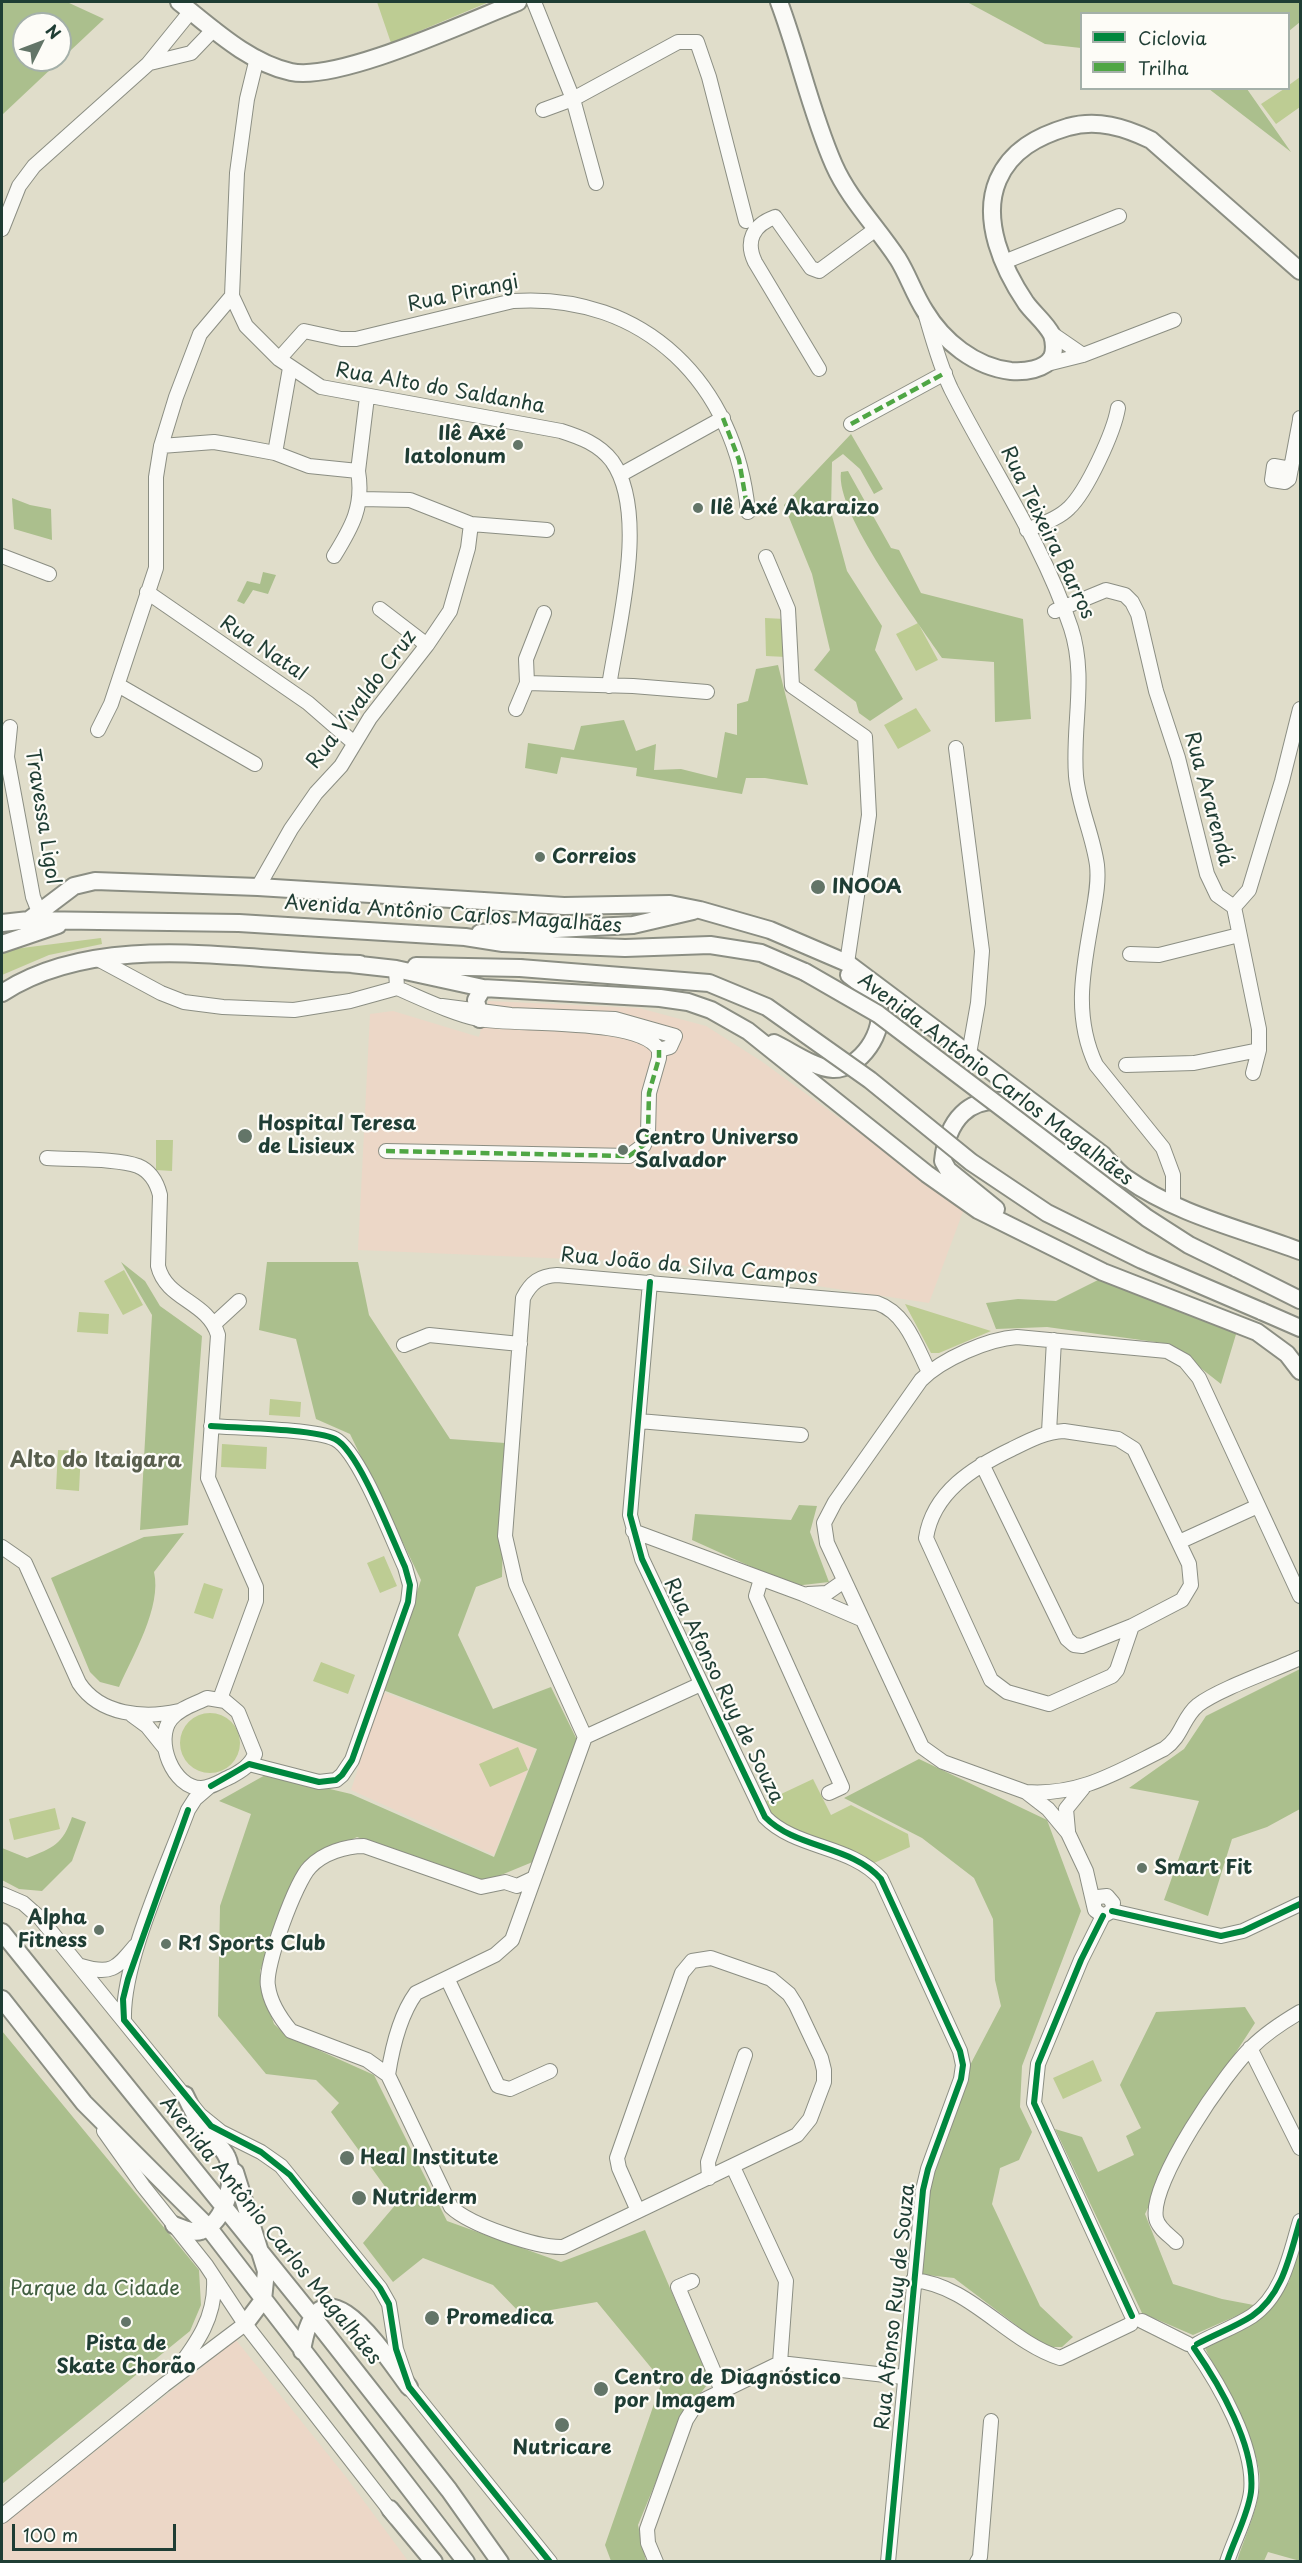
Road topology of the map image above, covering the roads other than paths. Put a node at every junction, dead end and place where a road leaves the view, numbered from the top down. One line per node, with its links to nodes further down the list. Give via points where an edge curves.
1 (518, 2): 8 (main road, via 405,46 332,69 293,72)
2 (534, 2): 10 (street)
3 (779, 2): 16 (main road, Rua Teixeira Barros, via 830,158)
4 (185, 6): 5 (main road); 6 (street)
5 (214, 29): 7 (street, via 198,48); 8 (main road)
6 (169, 41): 7 (street, via 172,50); 9 (street)
7 (184, 55): 9 (street)
8 (257, 58): 19 (street, Rua Alto do Saldanha, via 237,174)
9 (148, 64): 15 (street, via 34,166 19,186)
10 (573, 99): 11 (street); 12 (street); 14 (street, via 678,42 697,42)
11 (543, 110)
12 (596, 183)
13 (1119, 216): 17 (street)
14 (746, 220)
15 (2, 229)
16 (876, 229): 20 (main road, Rua Teixeira Barros, via 898,259); 26 (street, via 819,271 811,268 775,217 750,237 755,262)
17 (1004, 262): 18 (main road, via 992,221 994,189 1002,172 1022,148 1036,139 1074,125 1095,123 1151,140); 22 (main road, via 1025,301)
18 (1300, 271)
19 (232, 296): 24 (street, Rua Alto do Saldanha, via 246,326); 33 (street, via 200,334)
20 (924, 311): 25 (main road, via 943,335 980,363 1014,371); 27 (street, Rua Teixeira Barros)
21 (1174, 320): 23 (street)
22 (1051, 333): 23 (street); 25 (main road, via 1054,350)
23 (1083, 355): 25 (street)
24 (284, 363): 28 (street, Rua Alto do Saldanha, via 321,387); 30 (street, Rua Pirangi, via 304,331 356,339 483,306 525,300 560,301 614,316 666,346 702,383); 34 (street)
25 (1047, 364)
26 (819, 369)
27 (945, 373): 32 (street); 42 (street, Rua Teixeira Barros)
28 (368, 397): 36 (street); 37 (street, Rua Alto do Saldanha, via 561,431 598,448)
29 (1118, 408): 42 (street, via 1110,438 1076,501 1056,517)
30 (723, 418): 37 (street); 39 (street, via 739,460)
31 (1300, 418): 35 (street)
32 (851, 424)
33 (161, 446): 34 (street, via 214,442); 47 (street, via 156,477 158,556)
34 (275, 453): 36 (street, via 309,466)
35 (1291, 469)
36 (358, 471): 38 (street)
37 (620, 475): 54 (street, Rua Alto do Saldanha, via 630,524 630,549)
38 (361, 499): 40 (street, via 410,500); 44 (street, via 352,526)
39 (748, 512)
40 (471, 524): 41 (street); 51 (street, Rua Vivaldo Cruz, via 455,599)
41 (548, 530)
42 (1027, 530): 49 (street, Rua Teixeira Barros)
43 (2, 556): 46 (street)
44 (334, 556)
45 (766, 556): 76 (street, via 788,609 791,682 798,691 865,737 870,814)
46 (49, 574)
47 (147, 592): 53 (street); 60 (street, Rua Natal, via 308,703)
48 (380, 609): 51 (street)
49 (1059, 609): 65 (street, Rua Ararendá, via 1106,590 1125,595 1132,602 1209,881 1217,895); 92 (street, Rua Teixeira Barros, via 1079,663 1075,757 1078,799 1098,874 1081,984 1081,1019 1096,1065 1163,1148 1173,1175)
50 (544, 613): 52 (street, via 526,659)
51 (427, 645): 60 (street, Rua Vivaldo Cruz)
52 (527, 683): 54 (street); 56 (street)
53 (118, 685): 59 (street); 62 (street)
54 (609, 686): 55 (street)
55 (707, 692)
56 (516, 709)
57 (1300, 712): 65 (street, via 1249,890)
58 (10, 727): 67 (street, Travessa Ligol, via 7,757)
59 (98, 730)
60 (354, 743): 64 (street, Rua Vivaldo Cruz, via 341,766 291,829)
61 (956, 748): 86 (street, via 982,951)
62 (255, 764)
63 (148, 883): 64 (main road, Avenida Antônio Carlos Magalhães); 67 (main road, Travessa Ligol, via 84,881)
64 (258, 887): 66 (main road, Avenida Antônio Carlos Magalhães, via 564,906 670,903)
65 (1234, 907): 70 (street)
66 (700, 910): 71 (main road, via 633,925 483,932); 73 (main road, Avenida Antônio Carlos Magalhães)
67 (34, 916): 68 (main road, Avenida Antônio Carlos Magalhães); 69 (main road, Avenida Antônio Carlos Magalhães)
68 (68, 922): 71 (main road, Avenida Antônio Carlos Magalhães, via 239,923); 72 (main road)
69 (2, 923)
70 (1239, 935): 74 (street, via 1159,955); 85 (street, via 1259,1029)
71 (465, 937): 96 (main road, Avenida Antônio Carlos Magalhães, bridge, via 503,943 626,948 710,945 761,953 806,972 878,1014 1147,1218 1189,1245)
72 (2, 944)
73 (821, 950): 76 (main road, Avenida Antônio Carlos Magalhães); 83 (main road, via 879,1007 879,1022 860,1059 846,1067 824,1068)
74 (1130, 954)
75 (96, 958): 77 (main road, via 163,953); 79 (street, via 184,1002 223,1007 294,1010); 81 (main road, via 41,973)
76 (848, 963): 86 (main road, Avenida Antônio Carlos Magalhães)
77 (351, 964): 78 (main road); 99 (main road, bridge, via 520,968 709,983 767,1007 870,1080 971,1162 1047,1213 1142,1260)
78 (396, 969): 79 (street); 80 (main road)
79 (397, 988): 82 (street)
80 (483, 988): 82 (main road, via 476,1000); 83 (main road, via 688,1002)
81 (2, 993)
82 (478, 1015): 84 (street, via 511,1023 615,1028 648,1038); 84 (street, via 615,1019 675,1036 670,1047)
83 (748, 1031): 93 (main road, via 927,1174 978,1210)
84 (659, 1050): 89 (street, via 649,1093 648,1133 644,1145 629,1156)
85 (1259, 1050): 87 (street, via 1194,1064); 88 (street)
86 (969, 1054): 91 (main road, Avenida Antônio Carlos Magalhães, via 1103,1155)
87 (1126, 1065)
88 (1253, 1073)
89 (386, 1151)
90 (47, 1158): 98 (street, via 138,1166 153,1178 160,1195 160,1275)
91 (1125, 1178): 92 (main road, Avenida Antônio Carlos Magalhães); 93 (main road, via 1100,1169 1009,1102 979,1101 966,1109 949,1134 943,1161 948,1170)
92 (1173, 1204): 94 (main road, Avenida Antônio Carlos Magalhães, via 1240,1232)
93 (1024, 1233): 103 (main road, via 1102,1272 1257,1332 1287,1354)
94 (1300, 1251)
95 (650, 1282): 101 (street, Rua João da Silva Campos, via 545,1276 528,1288 523,1298); 104 (street, Rua João da Silva Campos, via 892,1308); 105 (street, Rua Afonso Ruy de Souza)
96 (1300, 1300)
97 (239, 1301): 98 (street)
98 (214, 1324): 106 (street, via 218,1335)
99 (1300, 1328)
100 (1054, 1340): 104 (street, via 1002,1338); 107 (street); 110 (street, via 1167,1350 1185,1361 1199,1378)
101 (520, 1344): 102 (street, via 429,1335); 127 (street, Rua João da Silva Campos, via 506,1514 508,1557 516,1584)
102 (404, 1345)
103 (1300, 1371)
104 (929, 1372): 115 (street, via 824,1522 827,1544)
105 (639, 1421): 108 (street); 111 (street, Rua Afonso Ruy de Souza, via 630,1515)
106 (211, 1426): 124 (street, via 208,1478 256,1587 256,1601); 129 (street, via 323,1435 342,1443 356,1462 410,1585 408,1602 368,1718 342,1775 336,1780 319,1782)
107 (1049, 1432): 109 (street); 112 (street, via 1118,1438 1127,1443 1139,1458)
108 (801, 1435)
109 (982, 1464): 120 (street, via 1067,1640 1082,1646); 121 (street, via 951,1489 932,1517 926,1538 992,1680 1007,1692 1041,1703 1056,1703 1112,1676)
110 (1258, 1506): 112 (street); 117 (street)
111 (633, 1531): 114 (street); 123 (street, Rua Afonso Ruy de Souza, via 642,1559)
112 (1179, 1542): 119 (street, via 1191,1575 1188,1594)
113 (2, 1547): 126 (street, via 25,1563 85,1691 101,1703)
114 (761, 1579): 116 (street); 134 (street, via 756,1596 842,1787)
115 (844, 1581): 116 (street, via 827,1593); 118 (street)
116 (802, 1594): 118 (street)
117 (1300, 1596)
118 (861, 1619): 133 (street, via 922,1748 942,1762)
119 (1132, 1626): 120 (street); 121 (street)
120 (1111, 1635): 121 (street)
121 (1125, 1646)
122 (1300, 1658): 132 (street, via 1205,1701 1188,1716 1174,1742)
123 (701, 1684): 127 (street); 173 (street, Rua Afonso Ruy de Souza, via 765,1817 785,1832 862,1862 881,1878 960,2051 961,2079 922,2190)
124 (220, 1699): 125 (street, via 207,1698); 129 (street, via 238,1712 255,1749)
125 (179, 1712): 126 (street); 128 (street, via 166,1726)
126 (130, 1714): 128 (street, via 147,1726)
127 (585, 1737): 138 (street)
128 (164, 1747): 130 (street)
129 (249, 1764): 131 (street)
130 (177, 1775): 131 (street, via 198,1788); 135 (street)
131 (211, 1786): 135 (street)
132 (1085, 1787): 133 (street, via 1055,1793); 136 (street, via 1066,1809)
133 (1026, 1792): 136 (street, via 1048,1809)
134 (829, 1793)
135 (188, 1810): 146 (street)
136 (1068, 1833): 137 (street)
137 (1086, 1872): 142 (street); 144 (street)
138 (534, 1878): 139 (street); 141 (street)
139 (517, 1886): 141 (street); 156 (street, via 505,1882 481,1887 364,1845 328,1855 303,1874 270,1957 270,1995 291,2031)
140 (2, 1894): 148 (street, Avenida Antônio Carlos Magalhães, via 31,1909)
141 (526, 1900): 149 (street, via 508,1946)
142 (1094, 1903): 144 (street, via 1101,1896); 147 (street)
143 (1300, 1904): 144 (street, via 1232,1935 1205,1934)
144 (1108, 1905): 147 (street)
145 (2, 1932): 165 (main road, Avenida Antônio Carlos Magalhães)
146 (140, 1939): 148 (street, via 124,1960 111,1969); 152 (street, via 125,1990)
147 (1081, 1960): 177 (street, via 1038,2064 1034,2103)
148 (81, 1966): 152 (street, Avenida Antônio Carlos Magalhães)
149 (447, 1978): 154 (street, via 424,1988 411,2001); 157 (street, via 498,2086 510,2089)
150 (2, 1999): 160 (main road)
151 (1300, 2012): 153 (street)
152 (124, 2020): 159 (street, Avenida Antônio Carlos Magalhães)
153 (1250, 2048): 161 (street); 170 (street, via 1189,2132 1164,2181 1155,2214)
154 (391, 2054): 156 (street); 158 (street)
155 (745, 2055): 164 (street, via 708,2162)
156 (367, 2060): 158 (street)
157 (550, 2071)
158 (388, 2075): 166 (street, via 446,2199 459,2214 551,2248 575,2242)
159 (185, 2095): 162 (main road, via 200,2123); 184 (street, Avenida Antônio Carlos Magalhães, via 211,2126 261,2151 281,2166 380,2288 389,2304 398,2357)
160 (84, 2103): 168 (street); 169 (main road)
161 (1300, 2148)
162 (228, 2158): 165 (main road, via 230,2180); 171 (main road)
163 (733, 2167): 164 (street); 166 (street, via 804,2128 820,2093 824,2070 796,2005 781,1985 723,1961 700,1958 682,1973 620,2148 619,2168); 181 (street, via 786,2282)
164 (709, 2178): 166 (street)
165 (223, 2206): 169 (main road); 171 (main road, Avenida Antônio Carlos Magalhães)
166 (638, 2211)
167 (1300, 2221): 179 (street, via 1272,2296 1254,2314)
168 (174, 2225): 169 (main road, via 192,2232); 172 (street)
169 (208, 2227): 175 (main road)
170 (1176, 2242)
171 (258, 2249): 175 (main road, via 266,2271); 176 (main road, Avenida Antônio Carlos Magalhães)
172 (214, 2277): 178 (street); 183 (street, via 209,2321)
173 (913, 2280): 177 (street, via 944,2286 1029,2345 1060,2358); 182 (street, Rua Afonso Ruy de Souza)
174 (692, 2281): 185 (street, via 678,2287)
175 (263, 2300): 178 (main road); 180 (main road)
176 (313, 2317): 180 (main road); 184 (main road, via 334,2308 353,2316); 192 (main road, Avenida Antônio Carlos Magalhães, via 449,2490)
177 (1134, 2320): 179 (street)
178 (244, 2324): 183 (street); 187 (street)
179 (1193, 2344): 197 (street, via 1245,2446 1250,2471 1251,2494)
180 (302, 2351): 191 (main road)
181 (780, 2362): 182 (street); 185 (street)
182 (903, 2377): 195 (street, Rua Afonso Ruy de Souza)
183 (164, 2385): 188 (street)
184 (409, 2387): 193 (street, Avenida Antônio Carlos Magalhães)
185 (722, 2391): 194 (street, via 705,2400 686,2420 647,2529)
186 (991, 2421): 196 (street)
187 (390, 2510): 189 (street); 190 (main road)
188 (2, 2516)
189 (426, 2562)
190 (434, 2562)
191 (466, 2562)
192 (500, 2562)
193 (550, 2562)
194 (656, 2562)
195 (888, 2562)
196 (977, 2562)
197 (1227, 2562)

